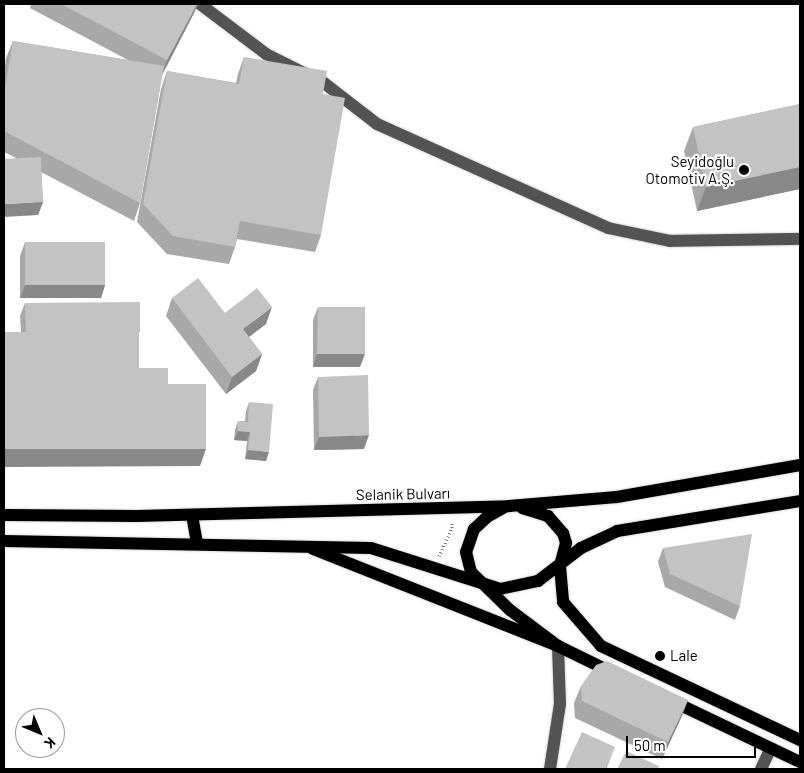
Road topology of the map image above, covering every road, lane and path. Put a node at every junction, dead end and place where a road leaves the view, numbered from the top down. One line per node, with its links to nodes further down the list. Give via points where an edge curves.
1 (200, 4): 2 (street, via 266,54 324,83 377,124 608,228 670,241)
2 (800, 239)
3 (800, 466): 5 (main road, Selanik Bulvarı, via 617,497)
4 (800, 501): 13 (main road, via 617,531 581,548)
5 (508, 506): 6 (main road, Selanik Bulvarı); 13 (main road, via 537,512 556,524 566,543); 14 (main road, via 486,517 468,541 471,572)
6 (450, 509): 7 (main road, Selanik Bulvarı); 12 (path, via 452,528)
7 (192, 515): 8 (main road, Selanik Bulvarı); 10 (main road)
8 (4, 516)
9 (4, 541): 10 (main road)
10 (197, 544): 11 (main road)
11 (302, 544): 12 (main road, via 371,548); 15 (main road)
12 (434, 566): 14 (main road)
13 (560, 566): 14 (main road, via 538,581 516,588 500,589); 18 (main road, via 563,602 601,646)
14 (482, 584): 15 (main road)
15 (558, 646): 16 (main road); 21 (street, via 560,704)
16 (619, 676)
17 (664, 697): 19 (main road)
18 (800, 740)
19 (771, 748): 20 (main road); 22 (street)
20 (800, 762)
21 (550, 769)
22 (760, 769)

